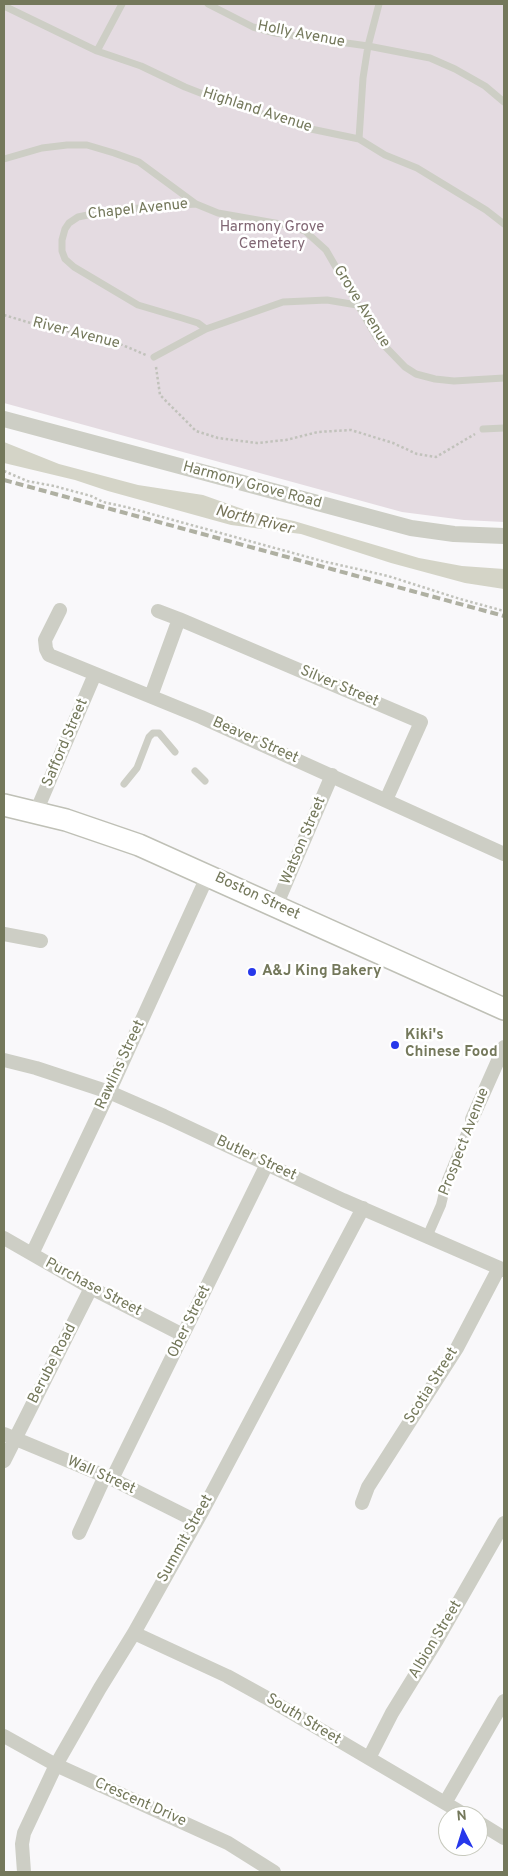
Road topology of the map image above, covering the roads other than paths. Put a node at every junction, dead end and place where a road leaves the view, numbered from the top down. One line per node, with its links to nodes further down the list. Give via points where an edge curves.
1 (122, 4): 6 (lane)
2 (208, 4): 5 (lane, Holly Avenue, via 253,27 275,33)
3 (379, 4): 5 (lane)
4 (4, 6): 6 (lane, Highland Avenue)
5 (368, 46): 7 (lane, Holly Avenue, via 430,58 485,86); 8 (lane, via 360,100)
6 (97, 51): 8 (lane, Highland Avenue, via 141,66 221,101 310,129)
7 (504, 102)
8 (359, 139): 11 (lane, Highland Avenue, via 417,168)
9 (4, 159): 10 (lane, via 42,148 87,145 140,162)
10 (196, 204): 12 (lane, Grove Avenue, via 218,213 305,231 326,250); 13 (lane, Chapel Avenue, via 112,210 78,217 64,230 62,251 74,267 138,305)
11 (504, 224)
12 (357, 305): 13 (lane, via 328,300 283,302); 15 (lane, Grove Avenue, via 392,356 416,374 454,380)
13 (206, 329): 14 (lane)
14 (154, 357)
15 (504, 378)
16 (4, 420): 19 (street, Harmony Grove Road, via 411,528)
17 (504, 428): 18 (lane)
18 (483, 429)
19 (504, 536)
20 (60, 610): 23 (street, Beaver Street, via 45,640 49,655)
21 (158, 611): 22 (street, Silver Street)
22 (179, 619): 24 (street); 30 (street, Silver Street, via 421,722)
23 (95, 674): 24 (street, Beaver Street); 32 (street, Safford Street)
24 (151, 696): 27 (street, Beaver Street)
25 (175, 752): 29 (lane, via 158,733 153,733 137,768)
26 (195, 771): 28 (lane)
27 (332, 775): 30 (street, Beaver Street); 35 (street, Watson Street)
28 (205, 781)
29 (124, 784)
30 (386, 800): 33 (street, Beaver Street)
31 (4, 805): 32 (main road, Boston Street)
32 (36, 812): 34 (main road, Boston Street, via 123,838)
33 (504, 854)
34 (208, 874): 35 (main road, Boston Street); 41 (street, Rawlins Street)
35 (276, 906): 38 (main road, Boston Street)
36 (4, 934): 37 (street)
37 (40, 941)
38 (504, 1009)
39 (504, 1047): 42 (street, Prospect Avenue)
40 (4, 1060): 41 (street, Butler Street)
41 (109, 1092): 43 (street, Butler Street); 47 (street, Rawlins Street)
42 (472, 1120): 45 (street, Prospect Avenue)
43 (267, 1164): 44 (street, Butler Street); 50 (street, Ober Street)
44 (363, 1208): 45 (street, Butler Street); 55 (street, Summit Street)
45 (428, 1237): 48 (street, Butler Street)
46 (4, 1238): 47 (street, Purchase Street)
47 (32, 1254): 49 (street, Purchase Street)
48 (502, 1269): 54 (street, Scotia Street, via 457,1348 368,1487)
49 (91, 1288): 50 (street, Purchase Street); 51 (street, Berube Road)
50 (184, 1335): 53 (street, Ober Street)
51 (9, 1436): 52 (street, Berube Road); 53 (street, Wall Street)
52 (4, 1461)
53 (109, 1478): 55 (street, Wall Street); 57 (street, Ober Street)
54 (362, 1503)
55 (196, 1521): 58 (street, Summit Street)
56 (504, 1522): 61 (street, Albion Street)
57 (79, 1533)
58 (134, 1633): 61 (street, South Street, via 227,1676); 62 (street, Summit Street)
59 (504, 1701): 63 (street)
60 (4, 1736): 62 (street, Crescent Drive)
61 (369, 1758): 63 (street, South Street)
62 (56, 1765): 67 (street, Summit Street, via 24,1833); 68 (street, Crescent Drive, via 228,1843)
63 (445, 1803): 64 (street, South Street)
64 (450, 1806)
65 (488, 1828): 66 (street)
66 (504, 1838)
67 (24, 1872)
68 (274, 1872)

